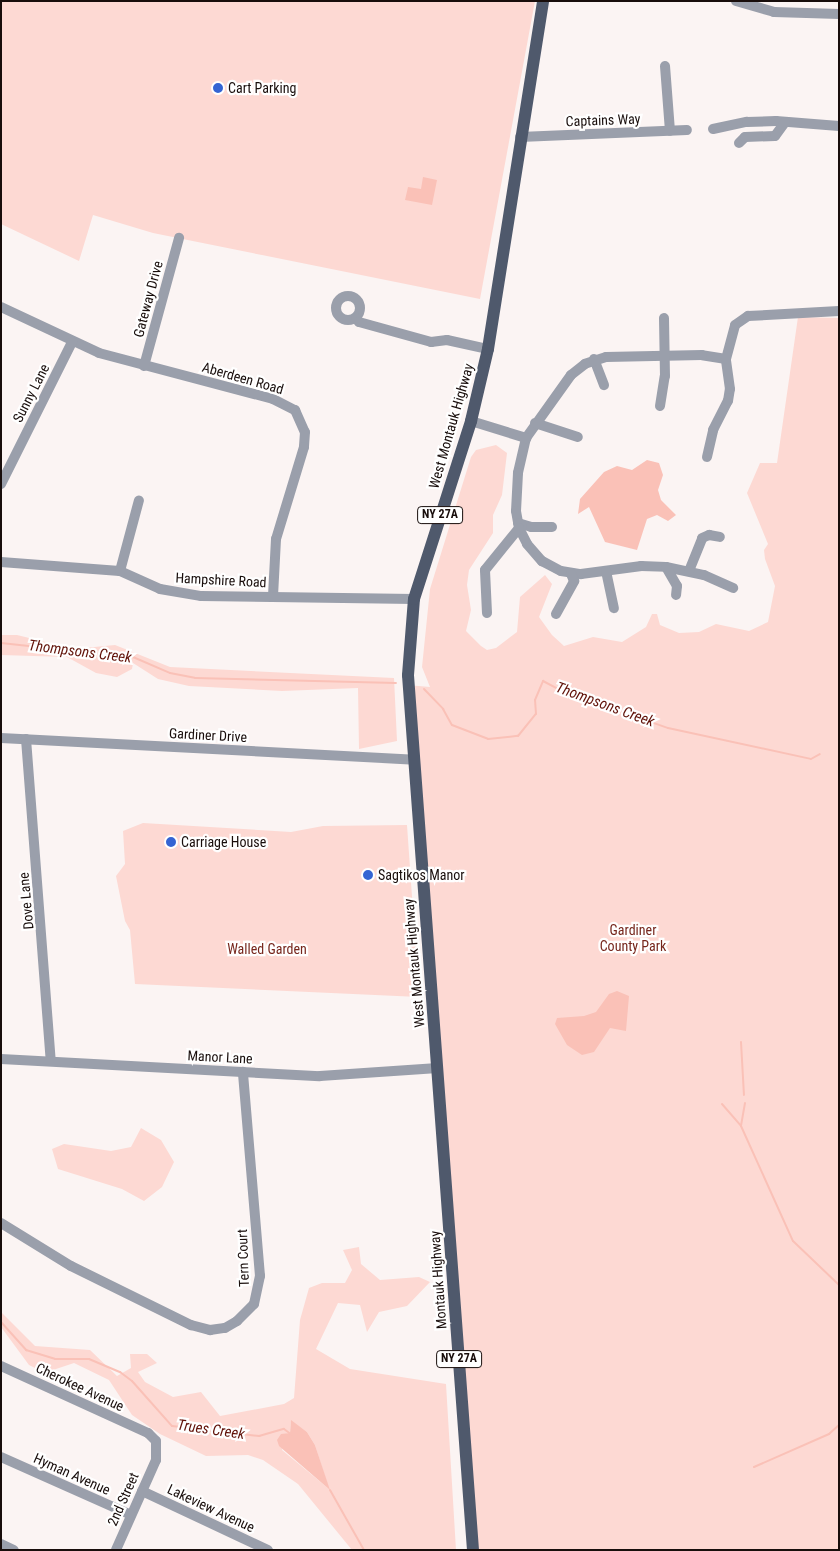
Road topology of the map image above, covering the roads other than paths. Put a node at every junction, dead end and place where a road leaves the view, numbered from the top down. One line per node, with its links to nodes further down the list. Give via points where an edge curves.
1 (543, 1): 10 (main road, West Montauk Highway / NY 27A)
2 (736, 1): 3 (street, via 774,12)
3 (839, 14)
4 (665, 66): 9 (street)
5 (785, 122): 6 (street); 7 (street, via 748,122); 11 (street, via 775,136 745,137)
6 (839, 126)
7 (713, 129)
8 (688, 130): 9 (street, Captains Way)
9 (670, 131): 10 (street, Captains Way)
10 (520, 137): 18 (main road, West Montauk Highway / NY 27A)
11 (739, 143)
12 (178, 238): 22 (street, Gateway Drive)
13 (1, 306): 17 (street, Aberdeen Road)
14 (839, 311): 21 (street, via 741,319 731,334)
15 (356, 318): 18 (street, via 359,322 431,342 448,340)
16 (664, 318): 19 (street)
17 (72, 342): 22 (street, Aberdeen Road); 30 (street, Sunny Lane)
18 (488, 349): 25 (main road, West Montauk Highway / NY 27A)
19 (662, 356): 20 (street); 21 (street, via 702,355); 24 (street, via 665,376)
20 (594, 359): 23 (street); 26 (street, via 571,375)
21 (726, 359): 29 (street, via 730,389 728,402 712,430)
22 (144, 366): 43 (street, Aberdeen Road, via 273,399 294,410 302,421 304,447 276,539)
23 (604, 385)
24 (660, 406)
25 (471, 421): 28 (street); 44 (main road, West Montauk Highway / NY 27A)
26 (535, 423): 27 (street); 28 (street)
27 (578, 437)
28 (526, 438): 32 (street, via 517,488)
29 (707, 457)
30 (1, 484)
31 (139, 500): 37 (street)
32 (518, 525): 33 (street); 40 (street, via 526,544 542,561); 46 (street, via 484,570)
33 (552, 527)
34 (720, 537): 39 (street, via 709,535 702,538)
35 (1, 562): 37 (street, Hampshire Road)
36 (666, 567): 38 (street); 39 (street); 42 (street, via 677,586)
37 (120, 571): 43 (street, Hampshire Road, via 178,594)
38 (606, 571): 40 (street); 45 (street)
39 (690, 571): 41 (street)
40 (571, 574): 47 (street, via 574,580)
41 (733, 588)
42 (676, 595)
43 (273, 597): 44 (street, Hampshire Road)
44 (414, 599): 50 (main road, West Montauk Highway / NY 27A, via 408,675)
45 (614, 608)
46 (487, 613)
47 (556, 614)
48 (1, 738): 49 (street, Gardiner Drive)
49 (26, 739): 50 (street, Gardiner Drive); 52 (street, Dove Lane)
50 (414, 760): 53 (main road, West Montauk Highway / NY 27A)
51 (1, 1059): 52 (street, Manor Lane)
52 (51, 1061): 54 (street, Manor Lane)
53 (438, 1068): 54 (street, Manor Lane, via 320,1076); 65 (main road, Montauk Highway / NY 27A)
54 (243, 1072): 55 (street, Tern Court, via 259,1283 254,1304 237,1321 224,1328 210,1330 191,1325 71,1266)
55 (1, 1223)
56 (1, 1366): 58 (street, Cherokee Avenue, via 148,1434 158,1449)
57 (1, 1457): 60 (street, Hyman Avenue)
58 (156, 1460): 59 (street, 2nd Street)
59 (142, 1490): 60 (street, 2nd Street); 64 (street, Lakeview Avenue)
60 (131, 1516): 63 (street, 2nd Street)
61 (1, 1544): 62 (street)
62 (14, 1550)
63 (116, 1550)
64 (268, 1550)
65 (473, 1550)

